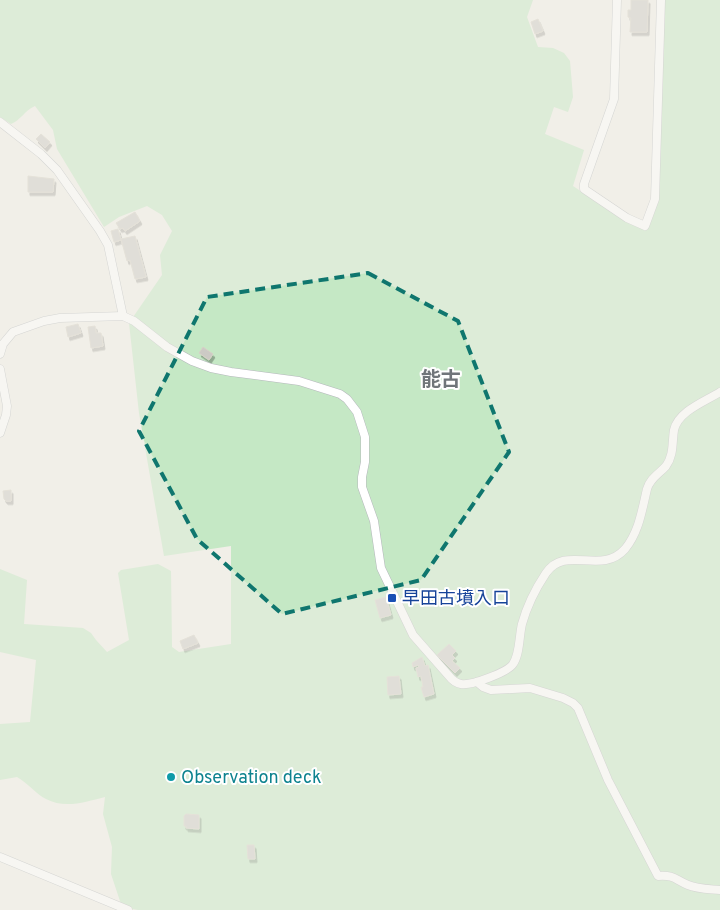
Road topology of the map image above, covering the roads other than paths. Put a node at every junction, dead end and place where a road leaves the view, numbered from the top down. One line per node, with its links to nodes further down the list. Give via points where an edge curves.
1 (617, 0): 2 (street, via 614,99 584,189 645,226 656,199)
2 (661, 0)
3 (0, 122): 4 (street, via 57,170 100,231 108,245)
4 (123, 316): 5 (street, via 44,321 13,332 3,344); 9 (street, via 167,347 210,368 299,382 347,399 357,412 366,438 362,487 371,510 380,568 413,635 424,648 454,681 462,684)
5 (0, 354)
6 (0, 369): 8 (street, via 7,406)
7 (720, 392): 9 (street, via 678,421 666,465 650,482 639,522 625,549 604,561 565,559 552,566 527,608 512,666)
8 (0, 432)
9 (477, 682): 11 (street, via 491,690 530,688 573,703 614,793 658,876 676,878 694,887)
10 (0, 857): 12 (street)
11 (720, 890)
12 (128, 910)

